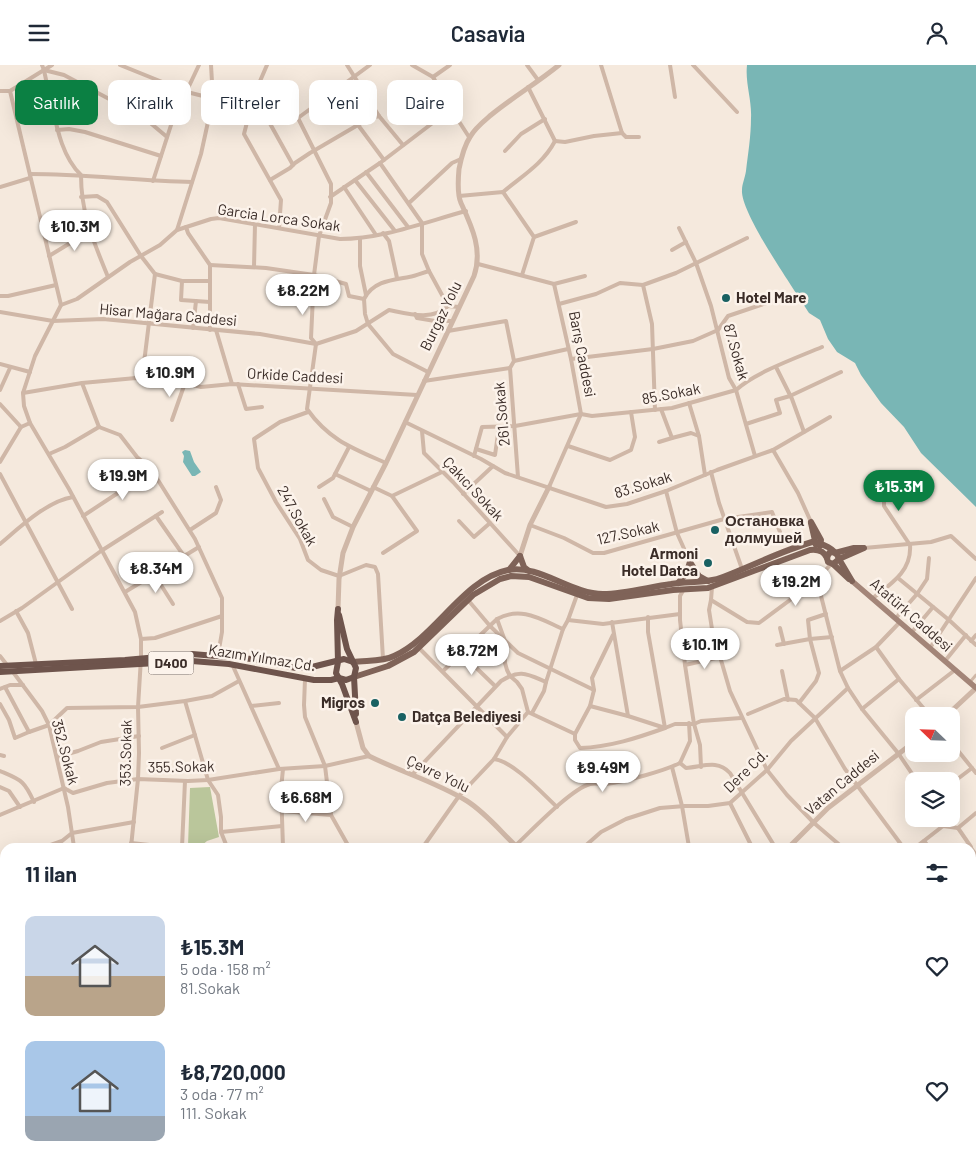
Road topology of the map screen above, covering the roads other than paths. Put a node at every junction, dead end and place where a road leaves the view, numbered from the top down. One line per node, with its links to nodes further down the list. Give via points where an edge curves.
1 (52, 65): 15 (street)
2 (120, 65): 18 (street)
3 (199, 65): 23 (street)
4 (211, 65): 19 (street)
5 (267, 65): 20 (street)
6 (347, 65): 16 (street)
7 (370, 65): 16 (street)
8 (412, 65): 17 (street)
9 (450, 65): 17 (street)
10 (527, 65): 22 (street)
11 (559, 65): 22 (street, Burgaz Yolu)
12 (601, 65): 41 (street)
13 (670, 65): 27 (street)
14 (694, 65): 28 (street)
15 (43, 67): 26 (street); 40 (street); 42 (street, via 128,109)
16 (354, 76): 29 (street); 30 (street)
17 (433, 77): 21 (street)
18 (157, 80)
19 (212, 80)
20 (260, 80)
21 (435, 80)
22 (538, 80): 24 (street, Burgaz Yolu)
23 (191, 83)
24 (528, 87): 32 (street); 43 (street, Burgaz Yolu, via 480,124)
25 (0, 91): 26 (street)
26 (10, 91): 55 (street)
27 (675, 97)
28 (737, 112)
29 (299, 116)
30 (379, 116): 46 (street)
31 (299, 119): 47 (street)
32 (545, 119): 45 (street); 48 (street, via 521,134)
33 (171, 125): 42 (street)
34 (207, 125): 59 (street)
35 (246, 125): 56 (street, via 244,134)
36 (271, 125): 52 (street)
37 (358, 125): 47 (street); 51 (street)
38 (430, 125): 46 (street)
39 (461, 125): 43 (street)
40 (58, 130): 49 (street, via 85,132); 54 (street, via 73,167)
41 (622, 133): 44 (street, via 626,137); 45 (street, via 565,143)
42 (168, 137): 49 (street)
43 (469, 137): 50 (street, Burgaz Yolu)
44 (639, 137)
45 (555, 141): 62 (street, via 549,153 533,169)
46 (403, 145): 51 (street)
47 (314, 151): 52 (street); 65 (street, via 331,184)
48 (505, 151)
49 (161, 156): 58 (street)
50 (461, 159): 63 (street, Burgaz Yolu); 66 (street, via 452,163)
51 (382, 161): 53 (street); 66 (street)
52 (293, 165): 56 (street)
53 (366, 172): 57 (street); 72 (street)
54 (81, 175): 55 (street); 58 (street); 64 (street)
55 (30, 176): 60 (street); 87 (street)
56 (270, 180): 73 (street, via 281,200)
57 (355, 180): 61 (street); 77 (street)
58 (153, 181): 59 (street)
59 (192, 182): 75 (street)
60 (0, 187)
61 (344, 187): 65 (street); 79 (street)
62 (503, 192): 63 (street); 81 (street)
63 (459, 196): 67 (street, Burgaz Yolu)
64 (81, 197): 76 (street); 86 (street, via 97,196 107,202)
65 (330, 197): 80 (street)
66 (409, 203): 69 (street)
67 (466, 211): 69 (street, Garcia Lorca Sokak); 89 (street, Burgaz Yolu, via 479,255)
68 (576, 222): 81 (street)
69 (422, 223): 72 (street, Garcia Lorca Sokak); 92 (street, via 422,254)
70 (255, 224): 71 (street, Garcia Lorca Sokak, via 211,219); 73 (street, Garcia Lorca Sokak); 91 (street)
71 (186, 227): 75 (street, Garcia Lorca Sokak); 90 (street)
72 (408, 227): 77 (street, Garcia Lorca Sokak)
73 (279, 228): 80 (street, Garcia Lorca Sokak)
74 (680, 228): 84 (street, 87.Sokak)
75 (177, 230): 86 (street)
76 (90, 231): 87 (street); 97 (street)
77 (395, 231): 78 (street, Garcia Lorca Sokak)
78 (383, 233): 79 (street, Garcia Lorca Sokak); 98 (street, via 389,241)
79 (376, 235): 82 (street, Garcia Lorca Sokak)
80 (319, 236): 82 (street, Garcia Lorca Sokak); 94 (street)
81 (534, 237): 95 (street)
82 (360, 238): 106 (street)
83 (747, 238): 88 (street)
84 (686, 242): 85 (street); 88 (street, 87.Sokak)
85 (672, 250)
86 (141, 256): 93 (street); 97 (street)
87 (49, 257): 101 (street)
88 (696, 263): 103 (street); 122 (street, 87.Sokak)
89 (478, 264): 95 (street); 112 (street, Burgaz Yolu)
90 (210, 265): 91 (street); 100 (street)
91 (254, 267): 94 (street)
92 (429, 271): 98 (street); 111 (street)
93 (155, 274): 99 (street); 118 (street)
94 (314, 275): 106 (street, via 346,285 349,296); 124 (street, via 311,338)
95 (522, 275): 102 (street)
96 (585, 276): 102 (street)
97 (108, 277): 110 (street, via 77,299)
98 (397, 278): 106 (street, via 381,282)
99 (182, 281): 100 (street); 107 (street, via 181,300)
100 (210, 281): 108 (street)
101 (56, 285): 104 (street); 110 (street)
102 (554, 285): 109 (street, Barış Caddesi)
103 (643, 285): 109 (street, via 620,283 596,294); 127 (street, via 652,324)
104 (0, 296)
105 (787, 296): 122 (street, via 728,316)
106 (365, 297): 117 (street)
107 (196, 301): 108 (street); 119 (street)
108 (210, 302): 120 (street)
109 (559, 304): 126 (street, Barış Caddesi)
110 (61, 305): 115 (street)
111 (448, 306): 112 (street); 114 (street, Hisar Mağara Caddesi, via 430,315)
112 (459, 307): 116 (street, Burgaz Yolu)
113 (0, 312): 115 (street, Hisar Mağara Caddesi)
114 (415, 314): 116 (street, Hisar Mağara Caddesi, via 417,318); 117 (street, Hisar Mağara Caddesi, via 389,310)
115 (53, 321): 118 (street, Hisar Mağara Caddesi, via 103,319); 134 (street)
116 (452, 321): 123 (street, Burgaz Yolu)
117 (368, 323): 124 (street, Hisar Mağara Caddesi, via 356,331); 135 (street, via 393,354)
118 (149, 324): 119 (street, Hisar Mağara Caddesi); 137 (street)
119 (193, 328): 120 (street, Hisar Mağara Caddesi)
120 (210, 330): 121 (street, Hisar Mağara Caddesi)
121 (216, 330): 124 (street, Hisar Mağara Caddesi); 141 (street)
122 (718, 330): 127 (street, via 693,341); 145 (street, 87.Sokak, via 729,378)
123 (447, 331): 129 (street, 261.Sokak, via 506,321); 135 (street, Burgaz Yolu)
124 (316, 344): 143 (street)
125 (822, 347): 131 (street, 85.Sokak)
126 (568, 349): 128 (street, Barış Caddesi); 129 (street)
127 (653, 349): 128 (street); 153 (street)
128 (571, 359): 156 (street, Barış Caddesi)
129 (514, 361): 133 (street, 261.Sokak)
130 (0, 364): 132 (street)
131 (776, 367): 145 (street, 85.Sokak); 148 (street)
132 (10, 368): 134 (street); 144 (street)
133 (510, 368): 138 (street); 162 (street, 261.Sokak)
134 (30, 372): 146 (street)
135 (428, 372): 138 (street, Burgaz Yolu)
136 (840, 372): 148 (street)
137 (142, 379): 139 (street, Orkide Caddesi); 140 (street, Orkide Caddesi, via 169,379)
138 (424, 381): 147 (street, Burgaz Yolu)
139 (82, 383): 146 (street, Orkide Caddesi); 164 (street)
140 (185, 383): 141 (street, Orkide Caddesi, via 201,387); 158 (street)
141 (232, 384): 142 (street, Orkide Caddesi)
142 (238, 384): 143 (street, Orkide Caddesi); 151 (street, via 246,409)
143 (309, 387): 147 (street, Orkide Caddesi); 154 (street)
144 (0, 390)
145 (736, 390): 149 (street, 85.Sokak); 161 (street, 87.Sokak)
146 (23, 393): 160 (street, 353.Sokak)
147 (417, 395): 159 (street, Burgaz Yolu)
148 (790, 396): 161 (street, via 776,400 780,413); 167 (street)
149 (689, 403): 152 (street, 85.Sokak); 168 (street)
150 (0, 404): 163 (street)
151 (262, 407)
152 (661, 409): 153 (street, 85.Sokak); 169 (street)
153 (655, 410): 155 (street, 85.Sokak)
154 (308, 411): 172 (street); 232 (street, 247.Sokak, via 280,421 254,439 258,468 300,539 308,560 321,570)
155 (631, 412): 156 (street, 85.Sokak); 171 (street, via 635,437 631,450 610,460)
156 (580, 414): 162 (street, 85.Sokak); 171 (street, Barış Caddesi)
157 (830, 417): 167 (street, 83.Sokak)
158 (172, 420)
159 (405, 422): 166 (street, 83.Sokak); 179 (street, Burgaz Yolu)
160 (30, 423): 163 (street); 175 (street, 353.Sokak)
161 (746, 424): 177 (street, 87.Sokak)
162 (515, 426): 165 (street, 85.Sokak); 187 (street, 261.Sokak)
163 (21, 427): 178 (street)
164 (100, 427): 175 (street); 181 (street, via 120,435)
165 (499, 427): 173 (street, 85.Sokak, via 482,427); 173 (street, via 495,455)
166 (422, 431): 176 (street, 83.Sokak); 182 (street, Çakıcı Sokak, via 424,453)
167 (804, 432): 174 (street, 83.Sokak)
168 (699, 436): 169 (street, via 692,433); 186 (street)
169 (672, 438): 170 (street)
170 (659, 441)
171 (568, 445): 191 (street, Barış Caddesi)
172 (349, 447): 179 (street); 184 (street)
173 (476, 449): 176 (street)
174 (774, 450): 177 (street, 83.Sokak); 203 (street)
175 (49, 454): 196 (street, 353.Sokak)
176 (474, 456): 180 (street, 83.Sokak)
177 (754, 456): 183 (street, 83.Sokak)
178 (0, 462)
179 (386, 463): 192 (street, Burgaz Yolu)
180 (493, 466): 187 (street, 83.Sokak); 194 (street)
181 (151, 469): 199 (street); 208 (street)
182 (442, 471): 194 (street, Çakıcı Sokak); 195 (street)
183 (711, 472): 186 (street, 83.Sokak); 201 (street)
184 (335, 473): 190 (street); 192 (street)
185 (0, 474): 204 (street)
186 (705, 475): 193 (street, 83.Sokak)
187 (518, 477): 191 (street, 83.Sokak)
188 (887, 477): 214 (street, via 884,506)
189 (216, 487): 208 (street, via 222,500 216,513)
190 (319, 487)
191 (550, 487): 193 (street, 83.Sokak, via 606,507 627,504); 206 (street, Barış Caddesi)
192 (372, 489): 195 (street); 207 (street, Burgaz Yolu)
193 (666, 491): 211 (street)
194 (464, 494): 205 (street, Çakıcı Sokak)
195 (392, 496): 220 (street, via 417,531)
196 (73, 497): 199 (street, 353.Sokak); 204 (street, via 57,502)
197 (324, 499): 207 (street, via 333,517)
198 (162, 512): 200 (street)
199 (83, 516): 218 (street, 353.Sokak)
200 (156, 516): 218 (street); 221 (street)
201 (724, 519): 210 (street, 127.Sokak, via 772,512); 211 (street, 127.Sokak); 228 (street)
202 (459, 521): 205 (street, via 474,537)
203 (811, 522): 209 (main road); 215 (main road, via 821,539)
204 (25, 523): 212 (street); 237 (street)
205 (490, 523): 222 (street, Çakıcı Sokak)
206 (530, 525): 211 (street, 127.Sokak, via 593,553 604,553); 222 (street, Barış Caddesi)
207 (353, 527): 232 (street, Burgaz Yolu)
208 (190, 530): 216 (street)
209 (812, 531): 213 (main road); 215 (main road)
210 (780, 532)
211 (677, 533): 226 (street)
212 (0, 544)
213 (804, 545): 215 (main road); 228 (main road)
214 (910, 545): 217 (street); 225 (street, via 951,536); 233 (street, via 908,563)
215 (818, 546): 219 (main road); 227 (main road); 239 (main road)
216 (198, 547): 221 (street); 254 (street, via 222,598)
217 (864, 548): 219 (main road); 224 (main road)
218 (101, 551): 237 (street); 241 (street, 353.Sokak)
219 (834, 552): 224 (main road); 227 (main road, via 829,553)
220 (383, 553)
221 (184, 556): 231 (street)
222 (520, 556): 229 (main road); 230 (main road, via 524,567)
223 (929, 558): 242 (street, via 927,579)
224 (839, 559): 227 (main road); 236 (main road)
225 (976, 559)
226 (690, 562): 238 (main road, via 689,569); 239 (main road, via 699,576)
227 (830, 562): 235 (street); 236 (main road)
228 (742, 569): 239 (main road)
229 (509, 570): 230 (main road); 284 (main road, via 473,588 408,649)
230 (530, 571): 238 (main road, via 596,594)
231 (154, 575): 241 (street); 247 (street)
232 (339, 576): 250 (street, Burgaz Yolu); 284 (street, via 366,565 375,567)
233 (898, 578): 242 (street); 244 (street)
234 (976, 578): 259 (street)
235 (817, 580): 246 (street, via 759,623 747,623); 253 (street)
236 (852, 581): 244 (main road, Atatürk Caddesi)
237 (58, 583): 249 (street); 251 (street)
238 (678, 583): 239 (main road)
239 (711, 584): 240 (main road); 246 (street)
240 (684, 589): 243 (main road, via 603,600); 252 (street, via 680,596)
241 (125, 592): 270 (street, 353.Sokak, via 135,612)
242 (917, 594): 248 (street); 258 (street)
243 (577, 595): 245 (main road, via 538,580 511,576 495,581); 257 (street)
244 (873, 598): 258 (main road, Atatürk Caddesi)
245 (468, 600): 262 (street); 279 (main road)
246 (711, 600): 283 (street, via 710,618)
247 (173, 604)
248 (933, 607): 259 (street); 265 (street)
249 (72, 609)
250 (338, 609): 287 (highway); 288 (highway)
251 (16, 611): 260 (street); 289 (street, via 28,633)
252 (680, 614): 255 (street); 291 (street)
253 (826, 614): 269 (street); 271 (street, via 808,620)
254 (222, 616): 270 (street, via 155,638); 281 (street)
255 (648, 617): 261 (street); 337 (street)
256 (497, 619): 262 (street); 263 (street, via 506,614 523,614); 272 (street)
257 (568, 620): 261 (street); 263 (street)
258 (898, 620): 265 (main road, Atatürk Caddesi); 277 (street)
259 (948, 620): 267 (street); 278 (street)
260 (0, 621)
261 (612, 622): 266 (street)
262 (490, 626): 272 (street); 280 (street)
263 (563, 629): 293 (street)
264 (780, 629): 274 (street)
265 (912, 632): 278 (main road, Atatürk Caddesi)
266 (613, 635): 315 (street, via 592,678); 331 (street)
267 (966, 635): 273 (street); 285 (street)
268 (976, 635): 273 (street)
269 (832, 637): 271 (street); 297 (street)
270 (141, 639): 286 (street, 353.Sokak)
271 (810, 639): 274 (street); 320 (street, via 819,673)
272 (505, 641): 293 (street, via 518,653); 301 (street, via 505,663)
273 (971, 641): 276 (street)
274 (784, 644): 275 (street)
275 (777, 645)
276 (976, 645)
277 (876, 647): 297 (street); 305 (street)
278 (930, 647): 285 (main road, Atatürk Caddesi)
279 (419, 648): 295 (street); 302 (main road, via 388,666)
280 (462, 653): 295 (street); 310 (street)
281 (218, 655): 286 (highway, Kazım Yılmaz Cd. / D400, via 192,654); 287 (highway, Kazım Yılmaz Cd. / D400, via 296,668)
282 (0, 656): 292 (street)
283 (720, 657): 291 (street); 332 (street)
284 (383, 659): 288 (main road)
285 (945, 661): 294 (main road, Atatürk Caddesi)
286 (141, 662): 289 (highway, Kazım Yılmaz Cd. / D400); 290 (highway, Kazım Yılmaz Cd. / D400); 298 (highway, Kazım Yılmaz Cd. / D400); 324 (street, 353.Sokak)
287 (338, 662): 288 (highway, D400, via 347,659); 303 (highway)
288 (353, 662): 302 (highway, via 356,668)
289 (36, 664): 292 (highway, Kazım Yılmaz Cd. / D400)
290 (232, 664): 304 (highway, Kazım Yılmaz Cd. / D400); 306 (street)
291 (685, 665): 335 (street)
292 (3, 666)
293 (550, 669): 307 (street); 315 (street)
294 (955, 670): 308 (main road, Atatürk Caddesi); 317 (street)
295 (443, 671): 325 (street)
296 (782, 671): 316 (street)
297 (840, 671): 312 (street)
298 (13, 672): 299 (highway, Kazım Yılmaz Cd. / D400); 309 (street, 352.Sokak)
299 (0, 673)
300 (976, 675): 308 (street)
301 (510, 676): 307 (street, via 523,673); 310 (street); 329 (street, via 522,689)
302 (354, 677): 303 (highway, D400); 334 (highway)
303 (339, 678): 304 (highway, Kazım Yılmaz Cd. / D400); 334 (highway)
304 (305, 679): 351 (street, via 305,717)
305 (899, 679): 317 (street); 328 (street)
306 (239, 681): 318 (street, via 212,696); 322 (street)
307 (546, 682): 329 (street)
308 (970, 683): 313 (main road, Atatürk Caddesi)
309 (23, 685): 311 (street); 336 (street, 352.Sokak)
310 (496, 686): 325 (street)
311 (5, 687): 314 (street); 338 (street)
312 (848, 687): 328 (street); 333 (street, Dere Cd.)
313 (976, 688): 327 (street)
314 (0, 689)
315 (594, 690): 323 (street)
316 (788, 700): 320 (street); 330 (street)
317 (916, 700): 326 (street)
318 (185, 701): 324 (street); 340 (street)
319 (279, 703): 322 (street)
320 (799, 703): 333 (street)
321 (0, 704): 338 (street, via 15,738)
322 (251, 706): 355 (street)
323 (590, 706): 331 (street); 339 (street)
324 (138, 707): 336 (street, via 68,708); 341 (street, 353.Sokak)
325 (476, 707): 342 (street); 360 (street)
326 (922, 707)
327 (956, 707)
328 (862, 709): 345 (street)
329 (530, 712): 339 (street); 342 (street)
330 (748, 714)
331 (628, 716): 337 (street)
332 (741, 718): 335 (street); 356 (street)
333 (815, 718): 356 (street, Dere Cd.); 365 (street)
334 (356, 722): 347 (street, via 363,748)
335 (692, 724): 337 (street); 350 (street, via 690,741); 353 (street, via 700,745)
336 (50, 725): 338 (street); 348 (street, 352.Sokak)
337 (665, 728): 339 (street, via 600,747 580,748)
338 (29, 731)
339 (575, 734)
340 (195, 735): 343 (street); 363 (street)
341 (139, 736): 348 (street, via 100,742); 362 (street, 353.Sokak)
342 (506, 737): 349 (street)
343 (162, 748)
344 (905, 748): 345 (street, Vatan Caddesi)
345 (898, 753): 358 (street); 365 (street, Vatan Caddesi)
346 (960, 753): 354 (street)
347 (369, 756): 351 (street, 355.Sokak); 360 (street, Çevre Yolu)
348 (57, 757): 367 (street, 352.Sokak)
349 (494, 759): 369 (street); 374 (street, via 522,774)
350 (680, 763): 352 (street); 353 (street, via 686,768)
351 (325, 766): 355 (street, 355.Sokak); 378 (street)
352 (672, 767): 372 (street); 374 (street, via 590,784 577,789)
353 (701, 767): 368 (street, via 723,766)
354 (972, 768): 359 (street); 361 (street)
355 (281, 769): 363 (street, 355.Sokak); 375 (street)
356 (766, 770): 368 (street, Dere Cd.); 380 (street)
357 (0, 771): 370 (street, via 27,786)
358 (911, 772)
359 (976, 773)
360 (412, 775): 369 (street, Çevre Yolu)
361 (960, 777)
362 (138, 779): 364 (street, 355.Sokak); 367 (street, 355.Sokak, via 107,783 73,793); 379 (street, 353.Sokak)
363 (208, 780): 364 (street, 355.Sokak); 385 (street, via 218,795)
364 (185, 781): 391 (street)
365 (857, 785): 380 (street, Vatan Caddesi); 404 (street)
366 (0, 787): 373 (street, via 9,791)
367 (64, 788): 370 (street, 355.Sokak); 386 (street, 352.Sokak)
368 (740, 793): 371 (street, Dere Cd.); 401 (street)
369 (459, 797): 395 (street); 396 (street, Çevre Yolu, via 468,801)
370 (34, 802): 373 (street, 355.Sokak)
371 (730, 803): 372 (street, Dere Cd.); 400 (street)
372 (682, 806): 398 (street, Dere Cd., via 660,808 626,819 601,832); 399 (street)
373 (20, 807): 377 (street, 355.Sokak)
374 (557, 807): 397 (street)
375 (282, 811): 378 (street); 381 (street)
376 (976, 813): 384 (street)
377 (0, 815)
378 (331, 815): 394 (street)
379 (134, 822): 386 (street); 390 (street, 353.Sokak)
380 (814, 823): 402 (street, Vatan Caddesi); 403 (street)
381 (282, 826): 385 (street); 393 (street)
382 (941, 827): 387 (street)
383 (953, 827): 384 (street)
384 (958, 828): 406 (street)
385 (221, 832): 392 (street)
386 (72, 833): 388 (street); 389 (street, 352.Sokak)
387 (924, 841): 405 (street)
388 (56, 843)
389 (73, 843)
390 (131, 843)
391 (182, 843)
392 (225, 843)
393 (283, 843)
394 (347, 843)
395 (426, 843)
396 (512, 843)
397 (520, 843)
398 (589, 843)
399 (688, 843)
400 (750, 843)
401 (772, 843)
402 (792, 843)
403 (837, 843)
404 (901, 843)
405 (921, 843)
406 (968, 843)

